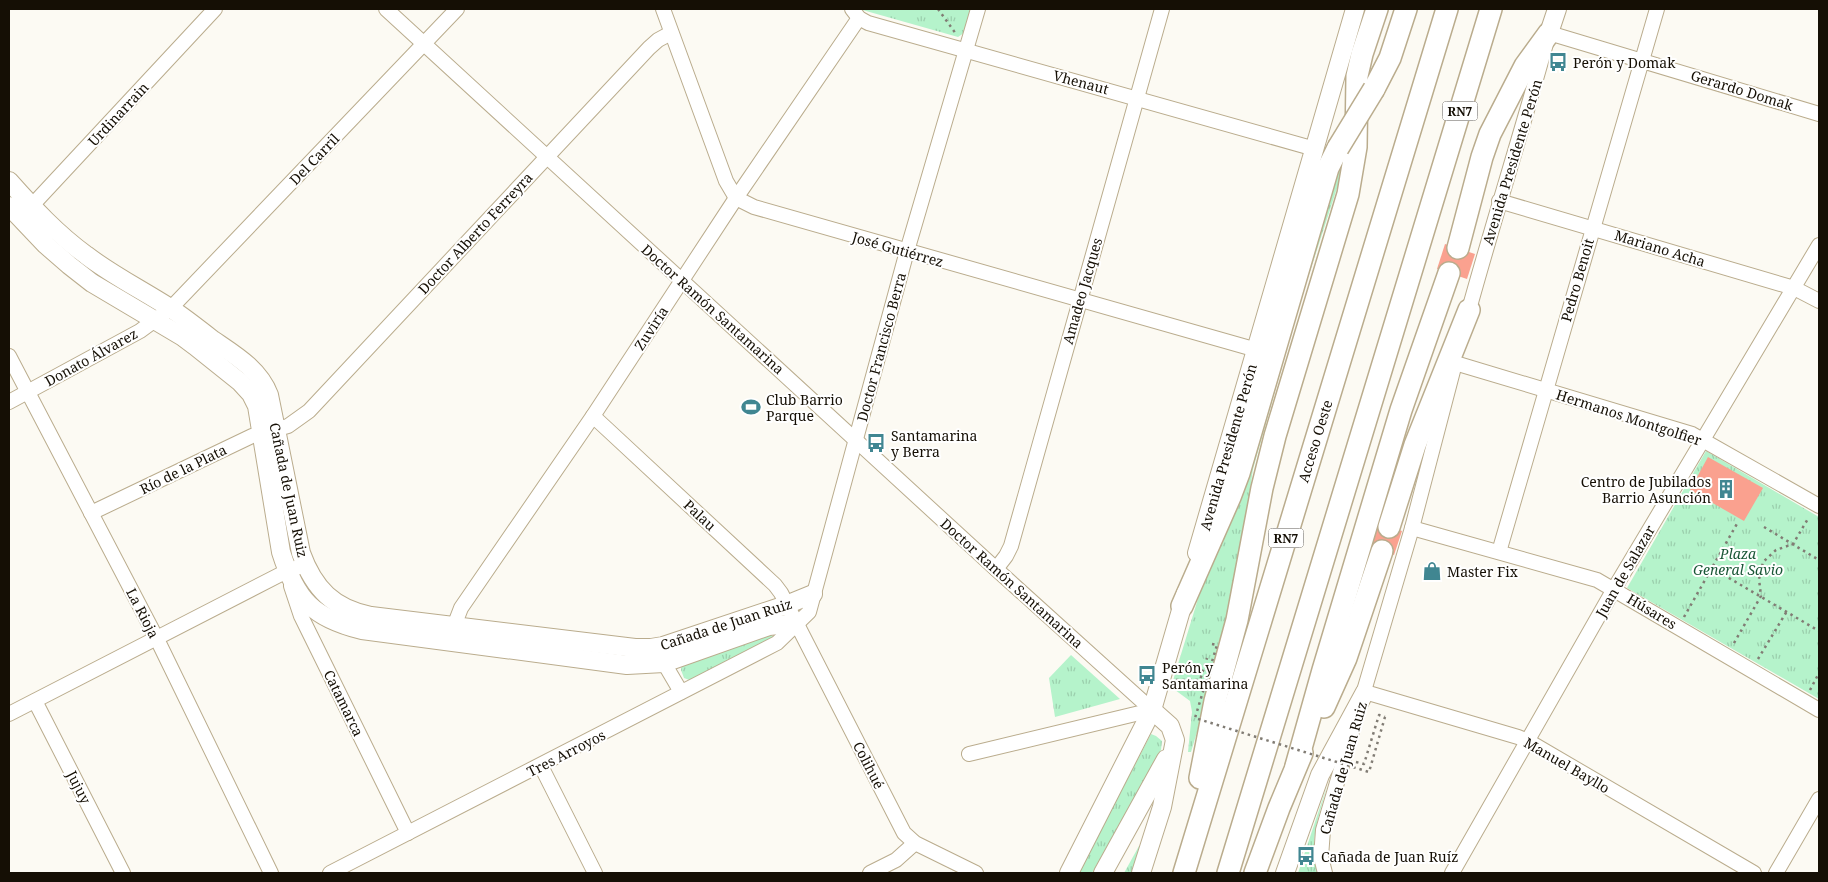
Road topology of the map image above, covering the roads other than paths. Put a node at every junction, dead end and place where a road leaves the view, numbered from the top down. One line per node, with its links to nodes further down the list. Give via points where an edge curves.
1 (216, 9): 27 (street, Urdinarrain)
2 (386, 9): 17 (street, Doctor Ramón Santamarina)
3 (457, 9): 17 (street, Del Carril)
4 (663, 9): 15 (street)
5 (978, 9): 18 (street, Doctor Francisco Berra)
6 (1162, 9): 20 (street, Amadeo Jacques)
7 (1355, 9): 22 (main road, Avenida Presidente Perón)
8 (1377, 9): 90 (highway, via 1357,76 1356,147 1350,186 1262,488)
9 (1406, 9): 62 (highway, bridge, via 1390,58 1328,168 1236,481)
10 (1447, 9): 90 (highway, Acceso Oeste / RN7)
11 (1491, 9): 91 (highway, RN7)
12 (1557, 9): 16 (main road, Avenida Presidente Perón)
13 (1657, 9): 19 (street, Pedro Benoit)
14 (855, 13): 18 (street, Vhenaut, via 868,22); 25 (street, Zuviría)
15 (671, 33): 23 (street, Doctor Alberto Ferreyra, via 649,48); 25 (street, via 726,181)
16 (1549, 33): 19 (street, Gerardo Domak); 26 (street, Avenida Presidente Perón); 30 (highway, via 1525,66 1490,134)
17 (425, 44): 23 (street, Doctor Ramón Santamarina); 37 (street, Del Carril)
18 (966, 51): 20 (street, Vhenaut); 31 (street, Doctor Francisco Berra)
19 (1641, 60): 21 (street, Gerardo Domak); 28 (street, Pedro Benoit)
20 (1137, 98): 22 (street, Vhenaut); 35 (street, Amadeo Jacques)
21 (1819, 114)
22 (1315, 149): 40 (main road, Avenida Presidente Perón)
23 (546, 157): 33 (street, Doctor Ramón Santamarina); 47 (street, Doctor Alberto Ferreyra, via 309,411 288,426)
24 (9, 181): 27 (main road, Cañada de Juan Ruiz)
25 (736, 198): 31 (street, José Gutiérrez, via 754,207); 33 (street, Zuviría)
26 (1499, 201): 28 (street, Mariano Acha); 38 (street, Avenida Presidente Perón)
27 (20, 210): 37 (main road, Cañada de Juan Ruiz, via 112,274); 39 (main road, Cañada de Juan Ruiz, via 57,255 92,283)
28 (1593, 227): 34 (street, Mariano Acha); 43 (street, Pedro Benoit)
29 (1819, 245): 34 (street, Juan de Salazar)
30 (1458, 248)
31 (907, 251): 35 (street, José Gutiérrez); 49 (street, Doctor Francisco Berra)
32 (1449, 273): 77 (highway, via 1401,410)
33 (682, 281): 46 (street, Zuviría); 49 (street, Doctor Ramón Santamarina)
34 (1794, 288): 36 (street, Mariano Acha); 48 (street, Juan de Salazar)
35 (1079, 300): 40 (street, José Gutiérrez); 57 (street, Amadeo Jacques, via 1011,546)
36 (1819, 301)
37 (170, 309): 39 (street, Donato Álvarez); 47 (main road, Cañada de Juan Ruiz, via 257,373 269,395)
38 (1469, 310): 42 (street, Avenida Presidente Perón); 52 (highway, via 1414,445)
39 (155, 321): 44 (street, Donato Álvarez); 47 (main road, Cañada de Juan Ruiz, via 195,346 240,382 251,394)
40 (1257, 350): 62 (main road, Avenida Presidente Perón)
41 (9, 356): 44 (street, La Rioja)
42 (1455, 363): 43 (street, Hermanos Montgolfier); 53 (street, Avenida Presidente Perón)
43 (1545, 390): 48 (street, Hermanos Montgolfier); 55 (street, Pedro Benoit)
44 (27, 392): 45 (street, Donato Álvarez); 51 (street, La Rioja)
45 (9, 402)
46 (593, 416): 61 (street, Palau, via 775,585); 64 (street, Zuviría, via 462,608)
47 (269, 431): 51 (street, Río de la Plata, via 252,436); 56 (main road, Cañada de Juan Ruiz); 58 (main road, Cañada de Juan Ruiz, via 281,552)
48 (1703, 439): 50 (street, Hermanos Montgolfier); 59 (street, Juan de Salazar)
49 (856, 440): 57 (street, Doctor Ramón Santamarina); 60 (street, Doctor Francisco Berra)
50 (1818, 505)
51 (91, 513): 65 (street, La Rioja)
52 (1389, 527)
53 (1412, 528): 55 (street, Húsares); 68 (street, Avenida Presidente Perón)
54 (1382, 551): 77 (highway, via 1346,658)
55 (1499, 552): 59 (street, Húsares, via 1597,580)
56 (305, 565): 58 (street); 64 (main road, Cañada de Juan Ruiz, via 316,584 343,608)
57 (996, 569): 70 (street, Doctor Ramón Santamarina)
58 (287, 571): 64 (main road, Cañada de Juan Ruiz, via 297,592 308,605 334,622 362,630); 65 (street); 79 (street, Catamarca, via 301,616)
59 (1614, 589): 71 (street, Húsares); 73 (street, Juan de Salazar)
60 (813, 594): 61 (main road, Cañada de Juan Ruiz); 63 (street, Doctor Francisco Berra, via 808,612)
61 (786, 605): 63 (street, Palau); 64 (main road, Cañada de Juan Ruiz, via 651,648)
62 (1182, 606): 70 (main road, Avenida Presidente Perón)
63 (796, 623): 66 (main road, Cañada de Juan Ruiz, via 768,626); 67 (street, Tres Arroyos, via 777,643); 80 (street, Colihué, via 904,833)
64 (451, 633): 66 (main road, Cañada de Juan Ruiz, via 627,665)
65 (157, 639): 69 (street); 82 (street, La Rioja)
66 (664, 663): 67 (street)
67 (681, 692): 76 (street, Tres Arroyos)
68 (1365, 692): 73 (street, Manuel Bayllo); 93 (main road, via 1320,776); 94 (street, Cañada de Juan Ruiz, via 1323,830 1321,857)
69 (36, 701): 72 (street); 81 (street, Jujuy)
70 (1152, 710): 74 (main road, via 1173,730); 75 (street); 87 (main road, Avenida Presidente Perón)
71 (1819, 710)
72 (9, 714)
73 (1528, 741): 95 (street, Juan de Salazar); 96 (street, Manuel Bayllo)
74 (1173, 748): 88 (main road); 89 (main road, via 1164,799)
75 (969, 754)
76 (541, 766): 79 (street, Tres Arroyos); 84 (street)
77 (1296, 766): 92 (highway)
78 (1819, 799): 97 (street)
79 (408, 833): 83 (street, Tres Arroyos)
80 (915, 843): 85 (street, via 896,860); 86 (street, Colihué)
81 (123, 873)
82 (271, 873)
83 (330, 873)
84 (595, 873)
85 (870, 873)
86 (976, 873)
87 (1069, 873)
88 (1103, 873)
89 (1141, 873)
90 (1183, 873)
91 (1228, 873)
92 (1255, 873)
93 (1285, 873)
94 (1325, 873)
95 (1452, 873)
96 (1754, 873)
97 (1776, 873)

